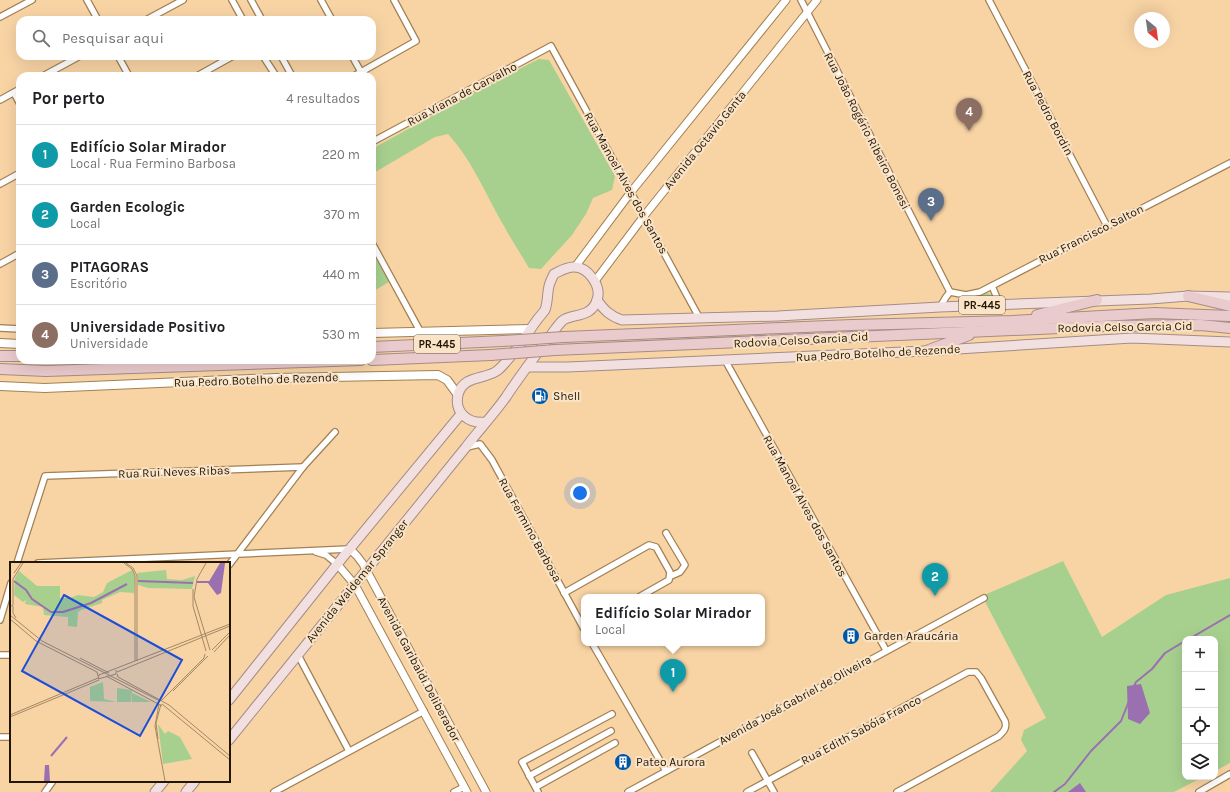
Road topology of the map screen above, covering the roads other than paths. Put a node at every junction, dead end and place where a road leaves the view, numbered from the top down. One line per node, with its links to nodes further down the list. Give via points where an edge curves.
1 (32, 0): 18 (street)
2 (87, 0): 13 (street)
3 (183, 0): 14 (street)
4 (232, 0): 15 (street)
5 (251, 0): 16 (street)
6 (321, 0): 17 (street)
7 (394, 0): 31 (street, via 416,42)
8 (786, 0): 39 (street, Avenida Octavio Genta)
9 (801, 0): 12 (street)
10 (817, 0): 12 (street, Avenida Octavio Genta)
11 (989, 0): 41 (street, Rua Pedro Bordin)
12 (808, 12): 40 (street, Avenida Octavio Genta); 48 (street, Rua João Rogério Ribeiro Bonesi)
13 (96, 16)
14 (153, 16)
15 (241, 16)
16 (260, 16)
17 (330, 16)
18 (0, 17)
19 (551, 46): 35 (street, Rua Viana de Carvalho); 39 (street, Rua Manoel Alves dos Santos)
20 (73, 60): 26 (street)
21 (120, 60): 27 (street)
22 (226, 60): 28 (street)
23 (266, 60): 29 (street)
24 (283, 60): 30 (street)
25 (354, 60): 31 (street)
26 (51, 72)
27 (127, 72)
28 (204, 72)
29 (273, 72)
30 (290, 72)
31 (361, 72)
32 (14, 92): 33 (street); 34 (street)
33 (16, 96)
34 (0, 100)
35 (376, 140)
36 (1230, 163): 41 (street, Rua Francisco Salton)
37 (16, 175): 38 (street)
38 (0, 184)
39 (631, 192): 40 (street, Rua Manoel Alves dos Santos); 45 (street, Avenida Octavio Genta)
40 (644, 216): 46 (street, Avenida Octavio Genta); 57 (street, Rua Manoel Alves dos Santos)
41 (1107, 226): 47 (street, Rua Francisco Salton)
42 (376, 250): 63 (street)
43 (16, 255): 44 (street)
44 (0, 264)
45 (576, 267): 46 (main road, via 589,274); 62 (main road, via 554,274 544,310)
46 (595, 281): 51 (main road, via 598,290)
47 (992, 286): 48 (street, Rua Francisco Salton, via 972,294); 53 (street)
48 (950, 292): 55 (street)
49 (1188, 296): 50 (main road); 52 (main road, PR-445); 54 (highway)
50 (1230, 297)
51 (597, 300): 57 (main road, via 613,317 622,320); 76 (main road, Avenida Waldemar Spranger, via 593,308 581,315 563,320)
52 (1097, 300): 53 (main road, PR-445); 58 (highway)
53 (1000, 304): 55 (main road, PR-445)
54 (1230, 306)
55 (940, 307): 57 (main road, PR-445)
56 (1230, 316): 58 (highway, Rodovia Celso Garcia Cid / PR-445, via 1155,313)
57 (700, 319)
58 (1012, 321): 69 (highway, Rodovia Celso Garcia Cid / PR-445, bridge, via 852,325)
59 (0, 328): 61 (street)
60 (1230, 328): 64 (highway, Rodovia Celso Garcia Cid / PR-445, via 1201,325)
61 (16, 329)
62 (531, 329): 63 (main road); 79 (main road, via 497,371 468,381)
63 (420, 331): 65 (main road)
64 (978, 331): 70 (highway); 73 (highway, Rodovia Celso Garcia Cid / PR-445, bridge)
65 (376, 333)
66 (1230, 342): 70 (main road, Rua Pedro Botelho de Rezende, via 1132,338)
67 (0, 343): 68 (main road)
68 (16, 344)
69 (376, 347)
70 (926, 351): 74 (main road, Rua Pedro Botelho de Rezende)
71 (0, 356): 72 (highway)
72 (16, 356)
73 (376, 360)
74 (726, 360): 76 (main road, Rua Pedro Botelho de Rezende); 103 (street, Rua Manoel Alves dos Santos)
75 (246, 364): 77 (highway, via 46,371)
76 (527, 367): 81 (main road, Avenida Waldemar Spranger)
77 (0, 369)
78 (1, 386): 79 (main road, Rua Pedro Botelho de Rezende, via 45,388 276,378 438,375 448,380)
79 (458, 395): 80 (main road)
80 (461, 414): 81 (main road, via 475,423); 86 (main road, Avenida Waldemar Spranger)
81 (485, 422): 83 (main road, Avenida Waldemar Spranger)
82 (335, 432): 84 (street)
83 (466, 447): 93 (main road, Avenida Waldemar Spranger); 97 (street, Rua Fermino Barbosa, via 480,444 484,449)
84 (303, 467): 88 (street); 89 (street, Rua Rui Neves Ribas, via 45,476)
85 (666, 533): 94 (street, via 685,565 680,572)
86 (350, 549): 87 (street); 92 (main road, Avenida Waldemar Spranger); 93 (street, Avenida Garibaldi Deliberador)
87 (312, 551): 88 (street); 92 (street, via 326,555)
88 (238, 554): 90 (street); 91 (street)
89 (17, 562)
90 (60, 562)
91 (230, 564)
92 (338, 564): 95 (street, Avenida Garibaldi Deliberador); 105 (main road, Avenida Waldemar Spranger)
93 (366, 570): 95 (main road, Avenida Waldemar Spranger); 127 (street, Avenida Garibaldi Deliberador)
94 (671, 576): 97 (street, via 656,547 649,545); 98 (street, via 669,580)
95 (354, 585): 104 (main road, Avenida Waldemar Spranger); 106 (street, Avenida Garibaldi Deliberador)
96 (10, 586): 100 (street)
97 (564, 593): 101 (street, Rua Fermino Barbosa)
98 (644, 594)
99 (984, 598): 103 (street, Avenida José Gabriel de Oliveira)
100 (0, 620)
101 (581, 624)
102 (594, 646): 113 (street)
103 (886, 650): 113 (street, Avenida José Gabriel de Oliveira)
104 (298, 655): 109 (main road, Avenida Waldemar Spranger); 111 (street)
105 (230, 699)
106 (424, 711): 111 (street); 120 (street, Avenida Garibaldi Deliberador)
107 (612, 714): 115 (street, via 522,762)
108 (611, 731): 115 (street)
109 (230, 739)
110 (615, 744): 121 (street)
111 (349, 751): 125 (street)
112 (752, 753): 116 (street)
113 (666, 771): 128 (street, Avenida José Gabriel de Oliveira)
114 (1230, 774): 132 (street)
115 (529, 776): 121 (street)
116 (768, 781): 129 (street, Rua Edith Sabóia Franco); 130 (street); 131 (street, Rua Edith Sabóia Franco, via 968,672 976,672 1005,721 1006,729 999,736)
117 (52, 782): 122 (street)
118 (163, 782): 123 (main road)
119 (194, 782): 124 (main road)
120 (465, 789): 126 (street)
121 (537, 790)
122 (45, 792)
123 (155, 792)
124 (186, 792)
125 (274, 792)
126 (454, 792)
127 (486, 792)
128 (628, 792)
129 (747, 792)
130 (774, 792)
131 (897, 792)
132 (1199, 792)

